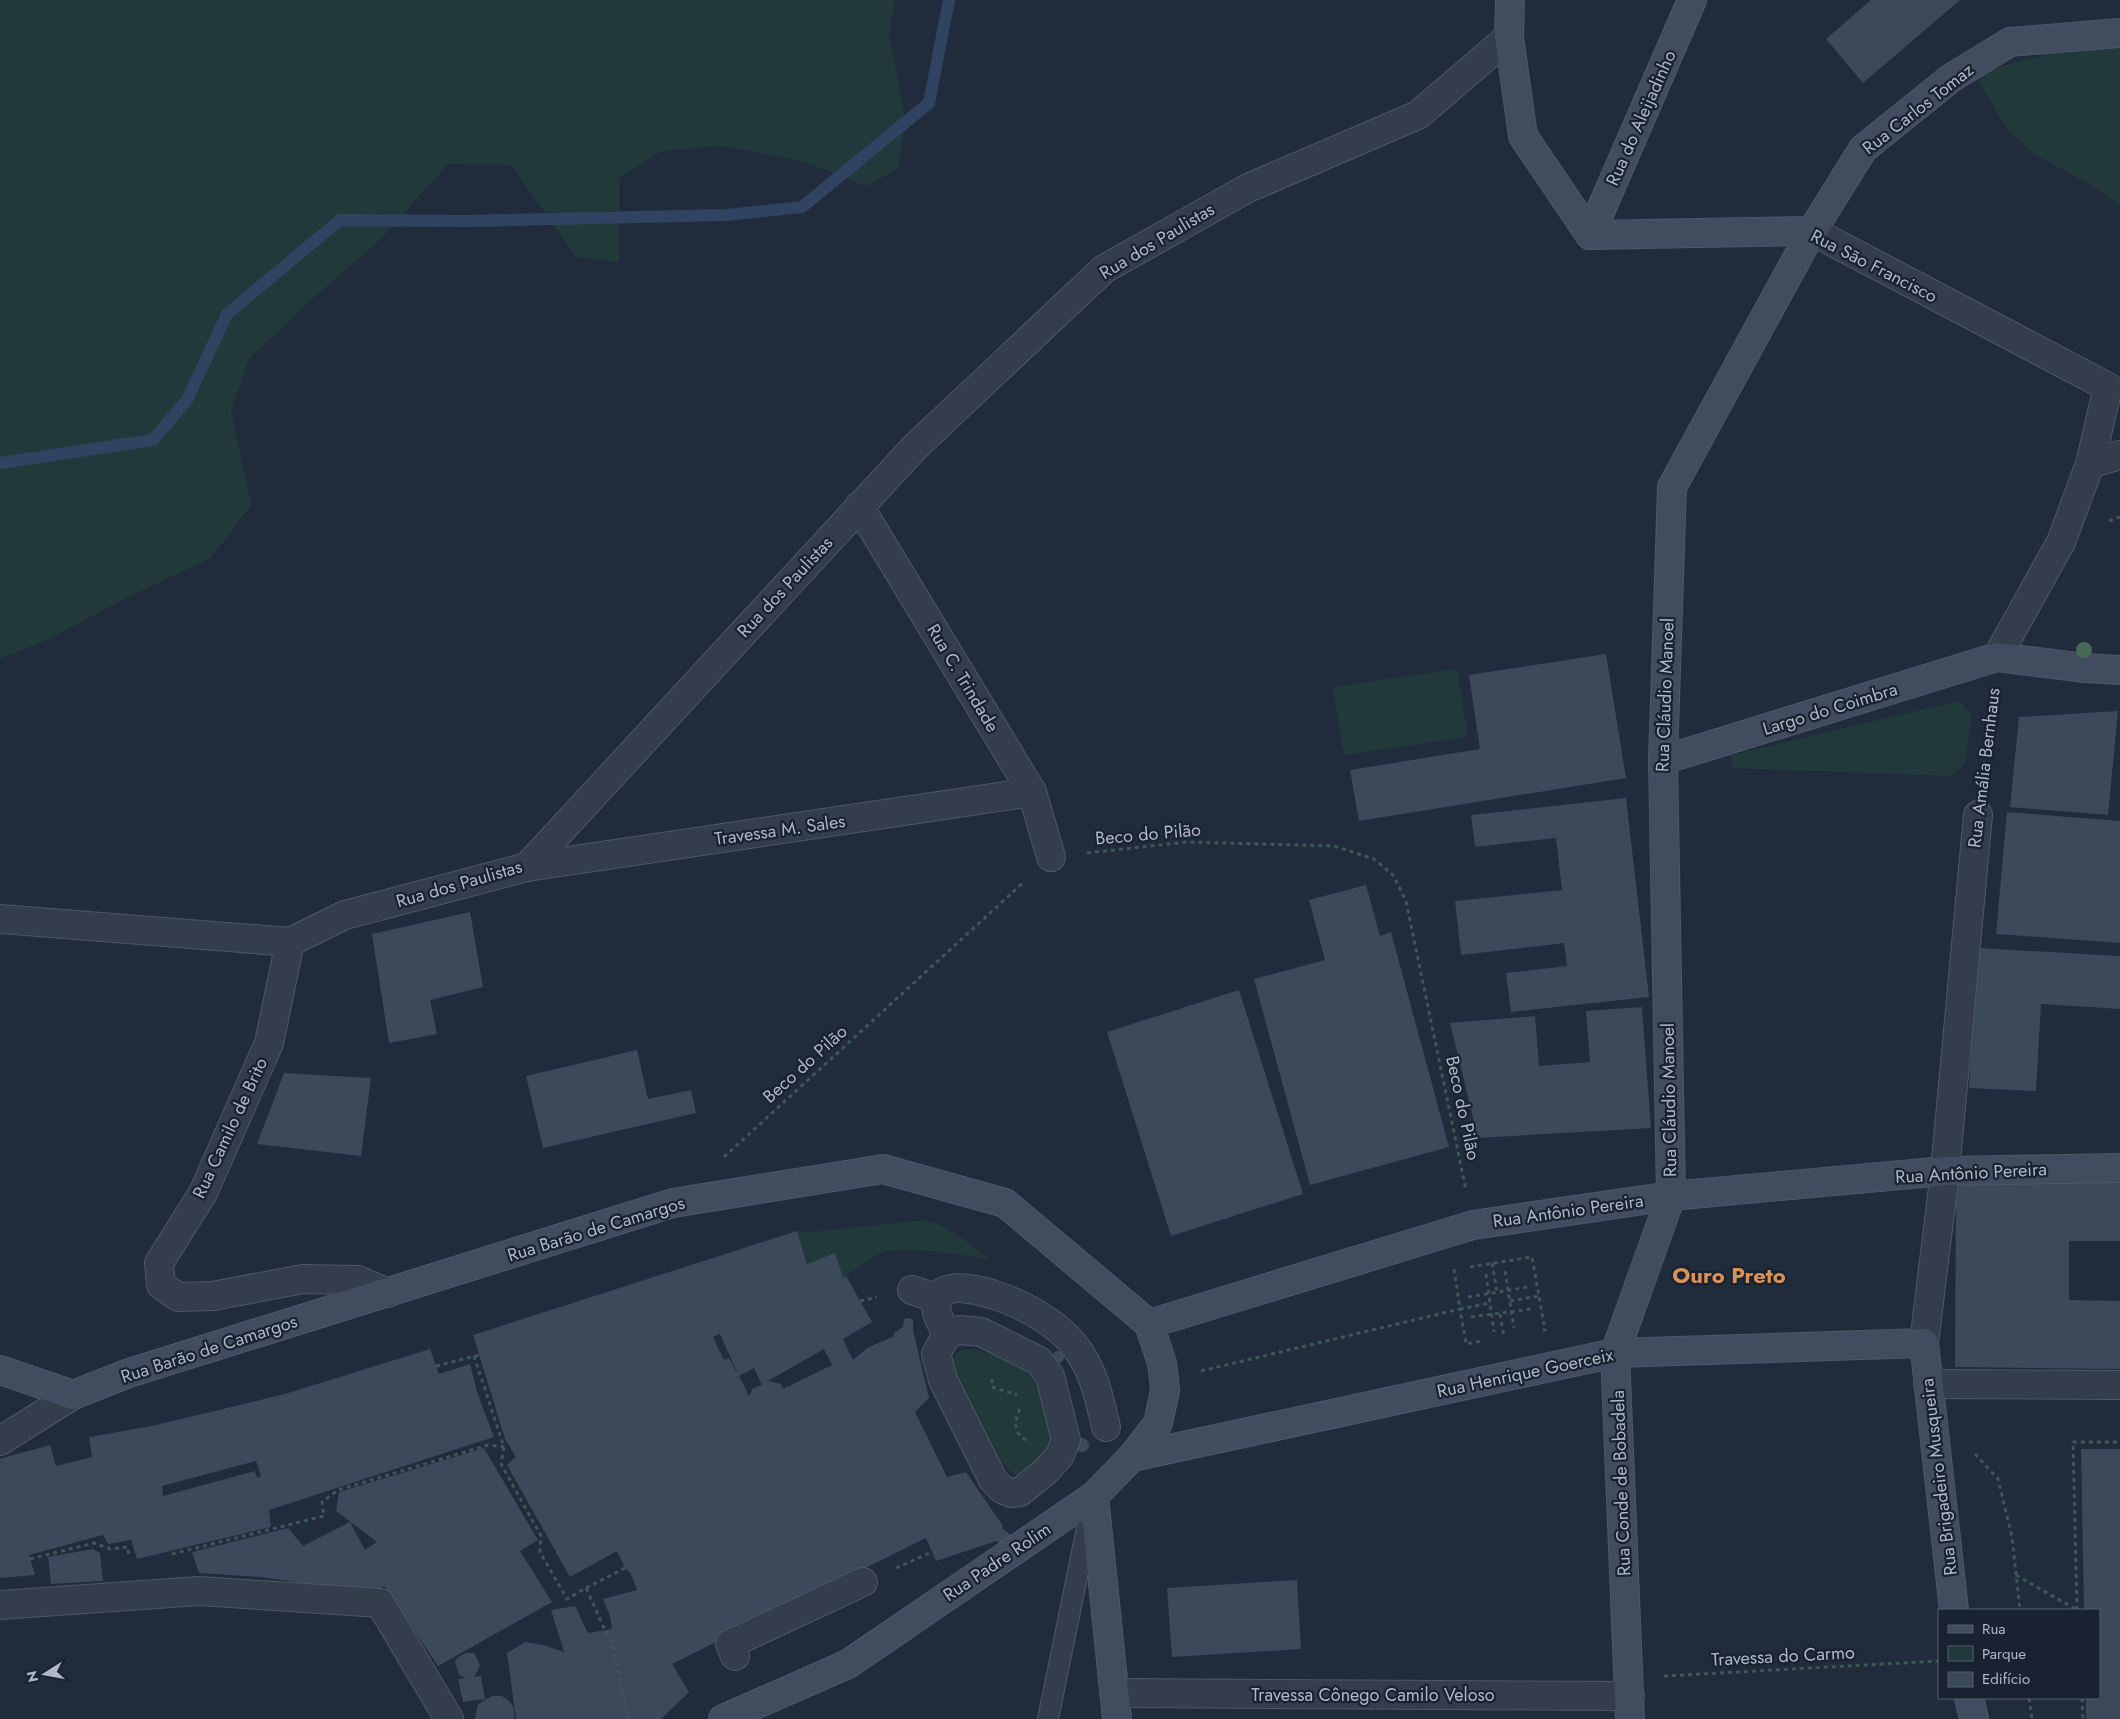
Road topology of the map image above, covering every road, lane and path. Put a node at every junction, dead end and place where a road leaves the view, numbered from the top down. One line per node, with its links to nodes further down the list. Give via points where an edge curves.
1 (1510, 0): 4 (street)
2 (1692, 0): 6 (street, Rua do Aleijadinho)
3 (2120, 33): 5 (street, Rua Carlos Tomaz, via 2010,42 1951,78 1863,149)
4 (1509, 37): 6 (street, via 1523,136); 9 (street, Rua dos Paulistas, via 1418,115 1248,188 1104,269 914,447)
5 (1812, 231): 6 (street, Rua São Francisco); 8 (street, Rua São Francisco, via 2108,387); 12 (street, Rua Cláudio Manoel, via 1672,487)
6 (1590, 235)
7 (2120, 455): 8 (street)
8 (2090, 464): 10 (street, via 2060,542)
9 (859, 506): 13 (street, Rua C. Trindade); 16 (street, Rua dos Paulistas)
10 (1997, 657): 11 (street); 12 (street, Largo do Coimbra); 14 (path, Rua Amália Bernhaus)
11 (2120, 670)
12 (1662, 760): 22 (street, Rua Cláudio Manoel)
13 (1032, 792): 15 (street, Rua C. Trindade); 16 (street, Travessa M. Sales)
14 (1978, 815): 21 (street, Rua Amália Bernhaus)
15 (1051, 857): 19 (path, Beco do Pilão); 23 (path, Beco do Pilão, via 1187,842 1334,846 1374,859 1393,875 1406,901)
16 (527, 868): 18 (street, Rua dos Paulistas, via 345,914)
17 (0, 919): 18 (street)
18 (290, 942): 31 (street, Rua Camilo de Brito, via 269,1043 203,1193 159,1263 161,1285 178,1297 213,1296 303,1279 358,1280)
19 (717, 1163)
20 (2120, 1168): 21 (street, Rua Antônio Pereira)
21 (1945, 1171): 22 (street, Rua Antônio Pereira); 53 (street, Rua Amália Bernhaus)
22 (1671, 1196): 23 (street, Rua Antônio Pereira); 54 (street, Rua Conde de Bobadela)
23 (1473, 1225): 44 (street, Rua Antônio Pereira)
24 (1492, 1263): 30 (path); 33 (path, via 1532,1257); 38 (path, via 1454,1270)
25 (1506, 1270): 29 (path)
26 (1486, 1274): 32 (path)
27 (1528, 1287): 29 (path)
28 (912, 1290): 35 (street)
29 (1508, 1290): 30 (path); 36 (path)
30 (1497, 1292): 32 (path)
31 (388, 1293): 44 (street, Rua Barão de Camargos, via 673,1203 883,1169 1005,1203); 62 (street, Rua Barão de Camargos, via 129,1373)
32 (1488, 1293): 34 (path); 37 (path)
33 (1539, 1296): 36 (path); 47 (path, via 1545,1330)
34 (1468, 1297)
35 (938, 1299): 48 (street, via 938,1313); 63 (street, via 944,1291 961,1287 1001,1297 1054,1326 1077,1348 1090,1373)
36 (1510, 1301): 40 (path)
37 (1490, 1303): 38 (path); 42 (path)
38 (1460, 1309): 52 (path, via 1466,1344); 59 (path)
39 (1531, 1309): 40 (path)
40 (1511, 1312): 41 (path); 45 (path)
41 (1500, 1314): 42 (path); 50 (path)
42 (1491, 1315): 43 (path); 46 (path)
43 (1471, 1317)
44 (1150, 1324): 59 (street, Rua Padre Rolim)
45 (1514, 1328)
46 (1494, 1332)
47 (1537, 1332)
48 (947, 1334): 48 (street, via 959,1330 981,1332 1039,1361 1050,1376 1066,1440 1060,1456 1020,1492 1011,1493 993,1480 957,1411 936,1354)
49 (1513, 1336): 50 (path)
50 (1504, 1337): 51 (path)
51 (1495, 1339)
52 (1485, 1340)
53 (1924, 1343): 54 (street, Rua Henrique Goerceix); 60 (street, Rua Brigadeiro Musqueira)
54 (1616, 1353): 68 (street, Rua Henrique Goerceix); 84 (street, Rua Conde de Bobadela)
55 (479, 1355): 56 (path)
56 (474, 1356): 57 (path); 66 (path)
57 (436, 1366)
58 (0, 1370): 62 (street)
59 (1164, 1379): 68 (street, Rua Padre Rolim, via 1165,1391 1158,1423)
60 (1928, 1384): 61 (street); 78 (street, Rua Brigadeiro Musqueira)
61 (2120, 1385)
62 (73, 1395): 64 (street)
63 (1106, 1427)
64 (0, 1441)
65 (2120, 1442): 81 (path, via 2073,1442)
66 (504, 1446): 70 (path, via 488,1445 338,1490 322,1502 324,1516); 76 (path, via 501,1464 541,1536 540,1552 567,1599)
67 (1973, 1452): 74 (path, via 1998,1480 2012,1537)
68 (1132, 1457): 69 (street, Rua Padre Rolim)
69 (1094, 1496): 88 (street); 91 (street, Rua Padre Rolim, via 848,1664); 92 (lane)
70 (167, 1555)
71 (30, 1559): 72 (path, via 94,1543 110,1550 128,1547)
72 (130, 1562)
73 (625, 1568): 76 (path)
74 (2016, 1575): 79 (path); 80 (path)
75 (864, 1582): 82 (street, via 730,1644)
76 (586, 1588): 90 (path, via 612,1642)
77 (0, 1605): 89 (street, via 199,1591 380,1603)
78 (1954, 1609)
79 (2020, 1609)
80 (2075, 1609)
81 (2077, 1609)
82 (735, 1656)
83 (1938, 1661): 84 (path, Travessa do Carmo)
84 (1630, 1698): 88 (street, Travessa Cônego Camilo Veloso)
85 (1969, 1699): 93 (street)
86 (2029, 1699): 94 (path)
87 (2082, 1699): 95 (path)
88 (1116, 1706)
89 (449, 1719)
90 (628, 1719)
91 (723, 1719)
92 (1048, 1719)
93 (1974, 1719)
94 (2032, 1719)
95 (2083, 1719)

